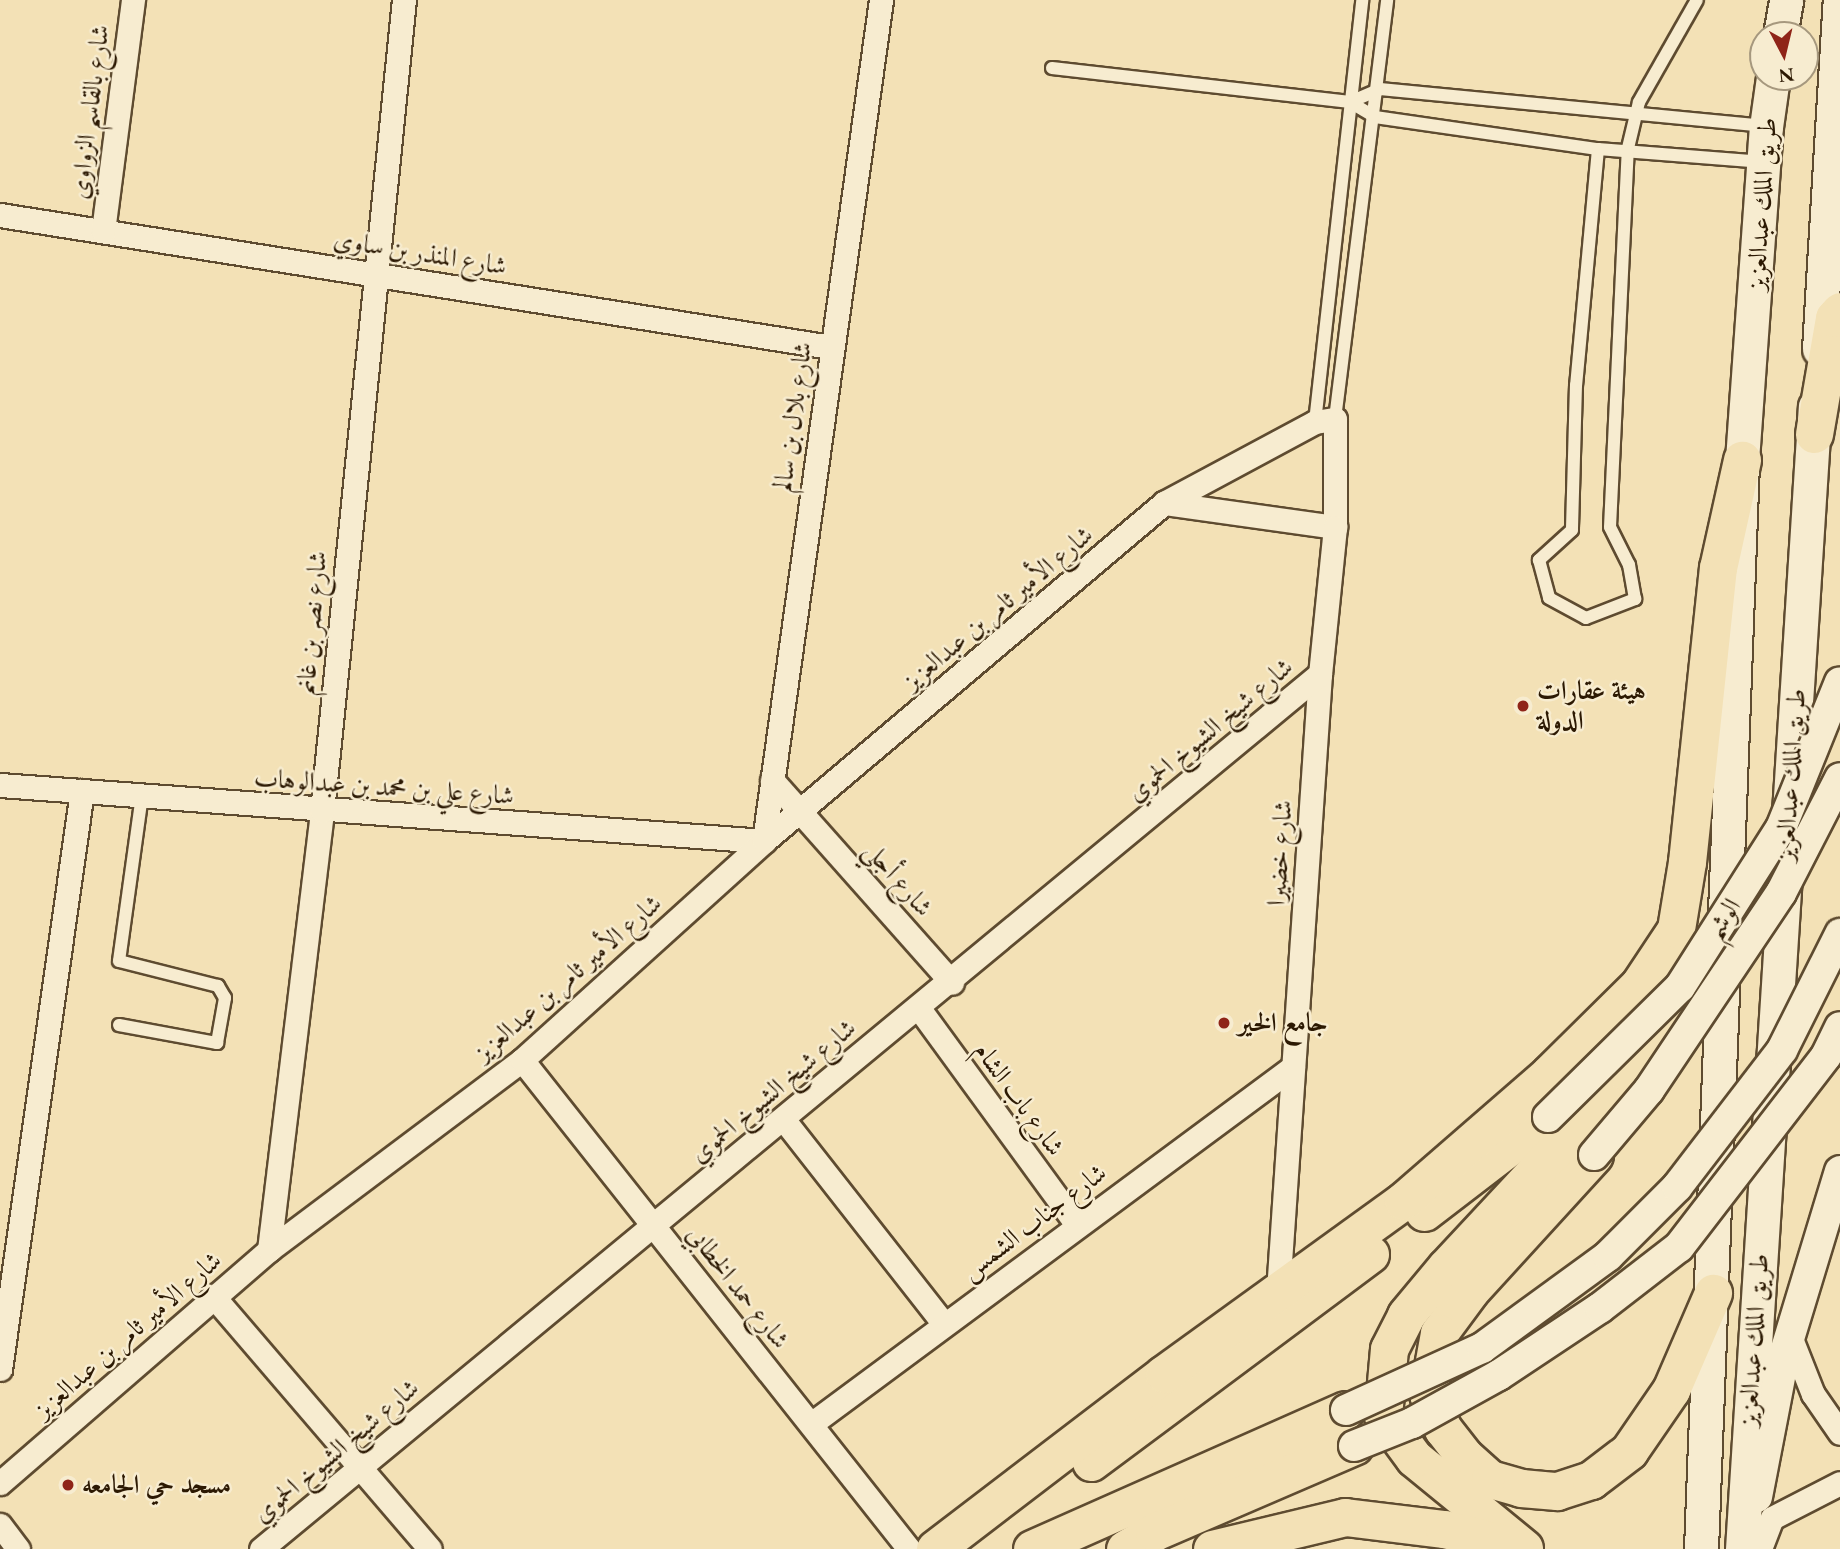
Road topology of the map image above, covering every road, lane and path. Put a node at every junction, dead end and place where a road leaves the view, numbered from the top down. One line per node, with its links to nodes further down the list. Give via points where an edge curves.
1 (133, 0): 21 (street, شارع بالقاسم الزواوي)
2 (404, 0): 22 (street, شارع نصر بن غانم)
3 (881, 0): 24 (street, شارع بلال بن سالم)
4 (1362, 0): 13 (lane)
5 (1387, 0): 11 (lane)
6 (1696, 0): 14 (lane, via 1639,102)
7 (1786, 0): 9 (main road)
8 (1840, 0): 26 (main road, طريق الملك عبدالعزيز)
9 (1782, 21)
10 (1052, 68): 13 (lane)
11 (1380, 89): 13 (lane); 14 (lane); 15 (lane)
12 (1771, 91): 16 (main road, طريق الملك عبدالعزيز)
13 (1350, 102): 15 (lane); 25 (lane)
14 (1639, 112): 16 (lane); 17 (lane)
15 (1375, 117): 18 (lane); 25 (lane)
16 (1766, 127): 19 (main road, طريق الملك عبدالعزيز)
17 (1629, 148): 18 (lane); 18 (lane, via 1610,527 1629,565 1635,598 1586,618 1549,598 1539,560 1572,530 1576,385); 19 (lane)
18 (1598, 149)
19 (1763, 162): 27 (main road, طريق الملك عبدالعزيز)
20 (0, 215): 21 (street, شارع المنذر بن ساوي)
21 (103, 231): 22 (street, شارع المنذر بن ساوي)
22 (374, 274): 24 (street, شارع المنذر بن ساوي); 37 (street, شارع نصر بن غانم)
23 (1840, 311): 26 (main road, via 1834,318)
24 (831, 346): 33 (street, شارع بلال بن سالم)
25 (1325, 421): 28 (street, شارع الأمير ثامر بن عبدالعزيز); 29 (street, شارع خضيرا)
26 (1814, 434): 80 (main road, طريق الملك عبدالعزيز)
27 (1742, 460): 55 (main road, via 1718,568 1688,862 1676,929 1639,985 1549,1074 1403,1201); 56 (main road, طريق الملك عبدالعزيز)
28 (1164, 503): 29 (street); 38 (street, شارع الأمير ثامر بن عبدالعزيز)
29 (1335, 527): 30 (street, شارع خضيرا)
30 (1320, 674): 41 (street, شارع شيخ الشيوخ الحموي); 47 (street, شارع خضيرا)
31 (1840, 681): 42 (street, الوشم, bridge, via 1781,828)
32 (1840, 778): 50 (street, bridge, via 1781,894 1649,1090)
33 (772, 780): 38 (street, شارع أجلي); 39 (street, شارع بلال بن سالم)
34 (0, 785): 35 (street, شارع علي بن محمد بن عبدالوهاب)
35 (82, 792): 36 (street, شارع علي بن محمد بن عبدالوهاب); 60 (street)
36 (142, 796): 37 (street, شارع علي بن محمد بن عبدالوهاب); 44 (lane, via 119,961 218,986 225,998 217,1043)
37 (322, 811): 39 (street, شارع علي بن محمد بن عبدالوهاب); 54 (street, شارع نصر بن غانم)
38 (802, 811): 39 (street, شارع الأمير ثامر بن عبدالعزيز); 41 (street, شارع أجلي)
39 (764, 841): 46 (street, شارع الأمير ثامر بن عبدالعزيز)
40 (1840, 934): 61 (street, bridge, via 1782,1050 1677,1187 1608,1256 1482,1348)
41 (952, 983): 43 (street, شارع شيخ الشيوخ الحموي)
42 (1680, 986): 48 (street, الوشم, bridge); 78 (main road, via 1627,1073 1446,1267 1406,1315 1390,1349 1383,1416 1414,1458)
43 (918, 1007): 49 (street, شارع شيخ الشيوخ الحموي); 52 (street, شارع باب الشام)
44 (119, 1025)
45 (1840, 1027): 64 (street, bridge, via 1826,1056 1679,1247 1600,1308 1499,1375 1412,1423)
46 (522, 1060): 53 (street, شارع حمد الخطابي); 54 (street, شارع الأمير ثامر بن عبدالعزيز)
47 (1293, 1067): 52 (street, شارع جناب الشمس); 55 (street, شارع خضيرا)
48 (1548, 1117): 74 (main road)
49 (783, 1120): 53 (street, شارع شيخ الشيوخ الحموي); 58 (street)
50 (1594, 1154): 56 (main road, via 1470,1291 1439,1333 1428,1394 1443,1429 1463,1455 1490,1479 1521,1488 1557,1491 1591,1480 1629,1451 1671,1390)
51 (1840, 1171): 59 (street)
52 (1076, 1224): 58 (street, شارع جناب الشمس)
53 (654, 1225): 62 (street, شارع حمد الخطابي); 65 (street, شارع شيخ الشيوخ الحموي)
54 (269, 1250): 57 (street, شارع الأمير ثامر بن عبدالعزيز)
55 (1278, 1290): 73 (main road)
56 (1713, 1293): 79 (main road, طريق الملك عبدالعزيز)
57 (213, 1296): 65 (street); 66 (street, شارع الأمير ثامر بن عبدالعزيز)
58 (944, 1325): 62 (street, شارع جناب الشمس)
59 (1790, 1336): 63 (street, via 1813,1394); 81 (street)
60 (0, 1369)
61 (1346, 1410): 75 (main road)
62 (811, 1424): 72 (street, شارع حمد الخطابي)
63 (1840, 1433)
64 (1354, 1446): 76 (main road)
65 (361, 1466): 70 (street, شارع شيخ الشيوخ الحموي); 71 (street)
66 (0, 1483)
67 (1840, 1483): 82 (street, via 1772,1518)
68 (0, 1525): 69 (street)
69 (18, 1549)
70 (261, 1549)
71 (430, 1549)
72 (909, 1549)
73 (935, 1549)
74 (976, 1549)
75 (1032, 1549)
76 (1125, 1549)
77 (1212, 1549): 78 (main road, via 1345,1517 1444,1529)
78 (1525, 1549)
79 (1701, 1549)
80 (1742, 1549)
81 (1748, 1549)
82 (1760, 1549)

